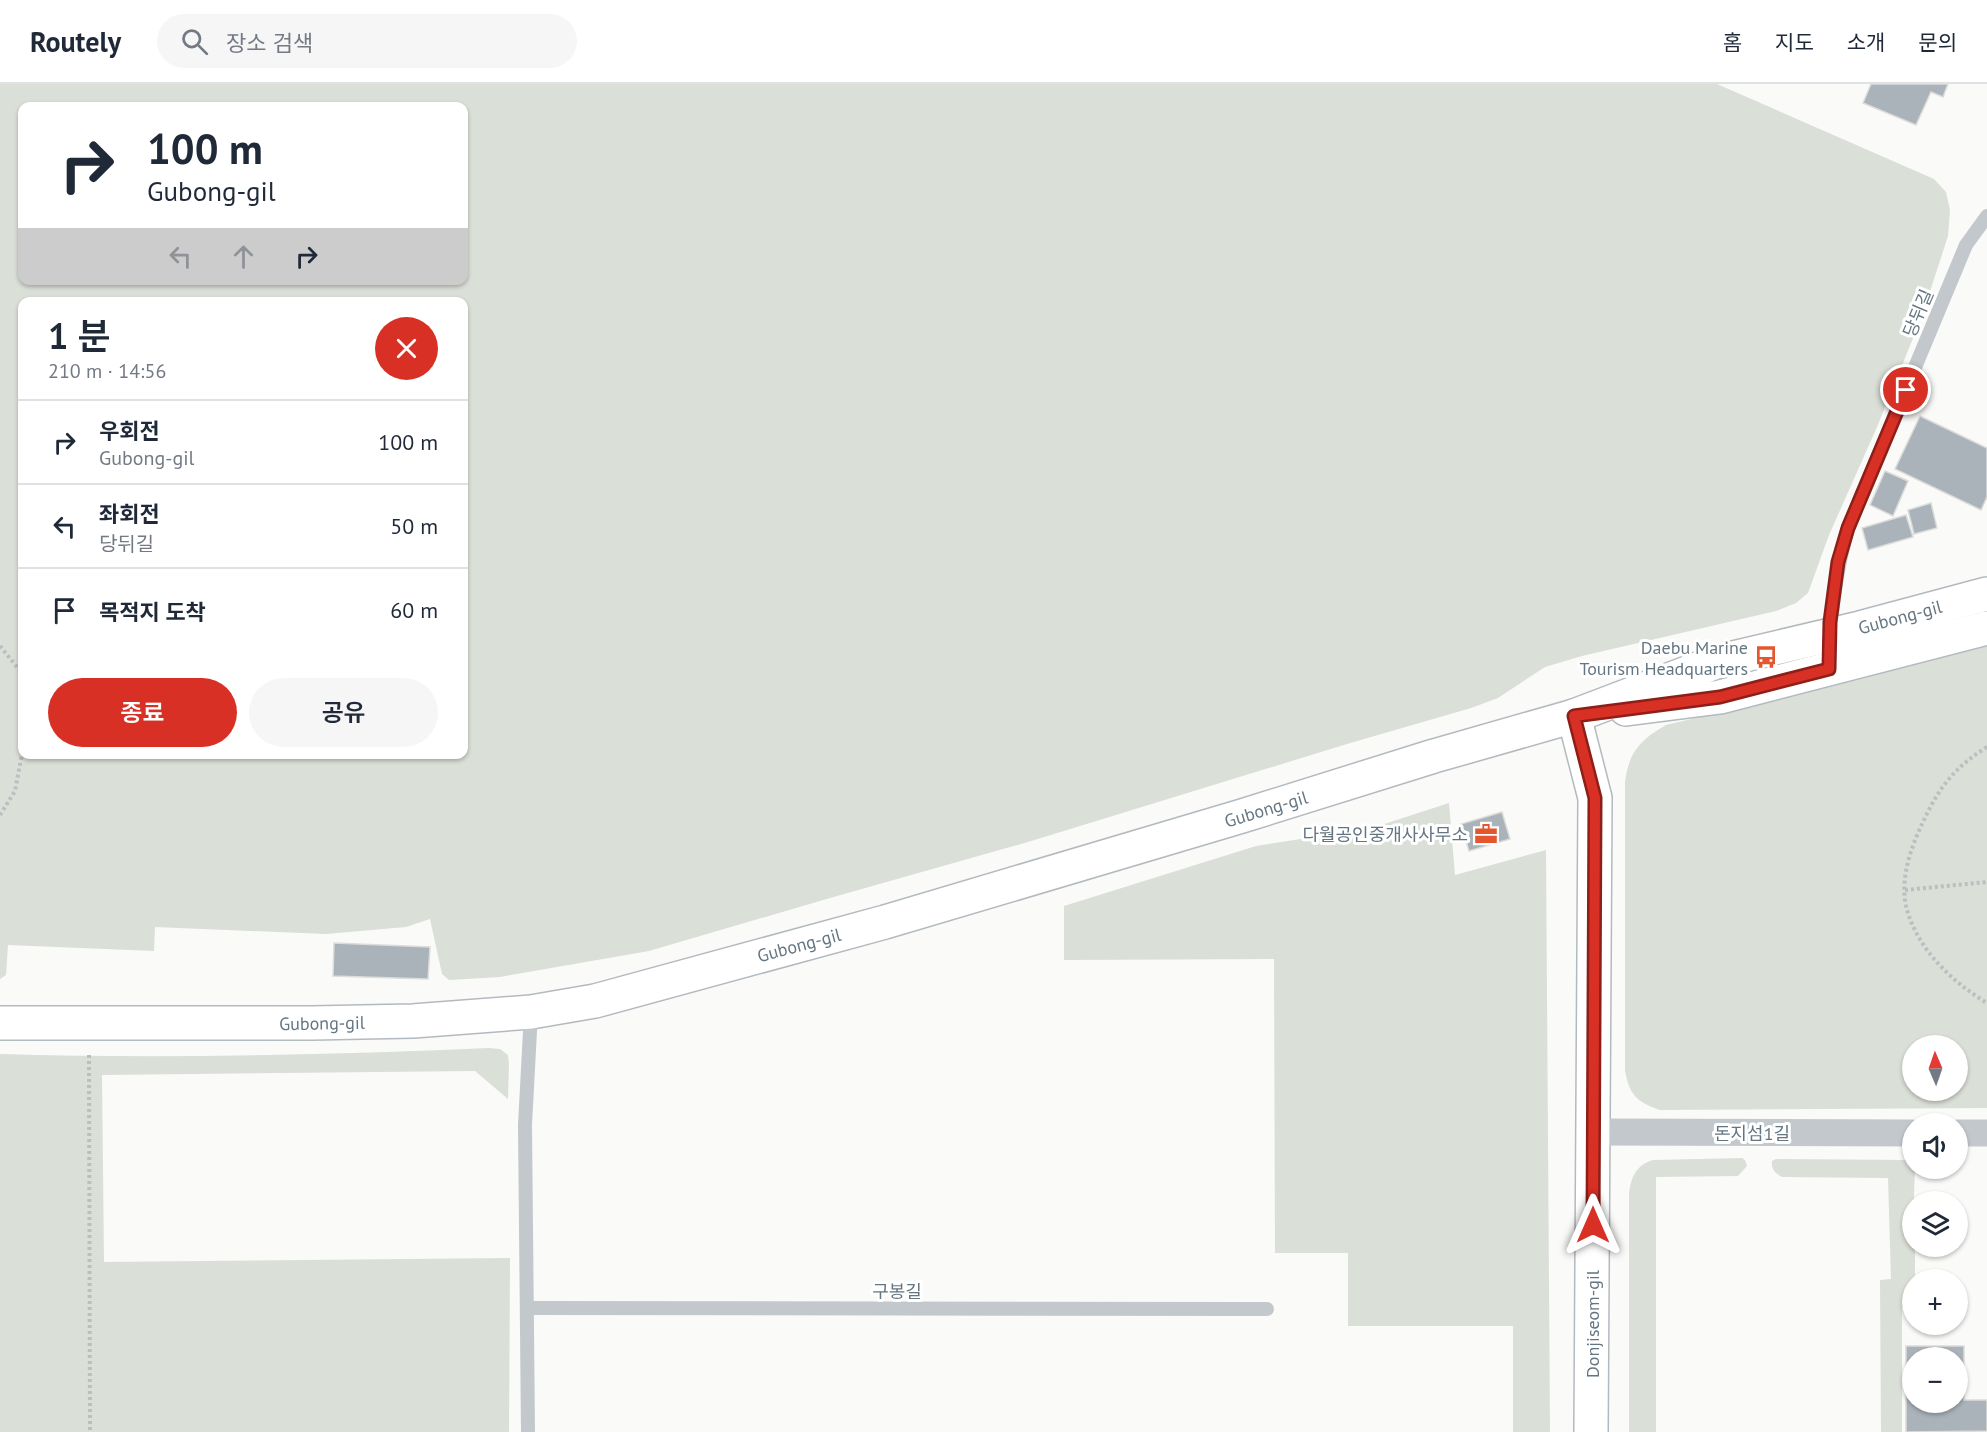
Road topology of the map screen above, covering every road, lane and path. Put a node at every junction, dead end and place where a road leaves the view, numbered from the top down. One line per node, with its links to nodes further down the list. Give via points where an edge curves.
1 (1987, 216): 5 (lane, 당뒤길, via 1966,245 1848,528 1833,594)
2 (1987, 594): 5 (street, Gubong-gil)
3 (1987, 628): 5 (street, Gubong-gil)
4 (0, 646): 6 (path)
5 (1829, 652): 7 (street, Gubong-gil, via 1720,697)
6 (18, 668)
7 (1574, 716): 14 (street, Gubong-gil, via 885,922 627,993); 17 (street, Donjiseom-gil, via 1595,798)
8 (1987, 747): 12 (path, via 1966,760 1946,781 1929,809 1912,848)
9 (21, 759): 10 (path, via 15,791)
10 (0, 815)
11 (1987, 882): 12 (path)
12 (1905, 890): 13 (path, via 1915,931 1931,955)
13 (1987, 1003)
14 (531, 1012): 16 (street, Gubong-gil, via 413,1021); 21 (lane, via 525,1125)
15 (0, 1023): 16 (street, Gubong-gil)
16 (89, 1024): 23 (path)
17 (1592, 1132): 19 (street, 돈지섬1길); 25 (street, Donjiseom-gil)
18 (1968, 1132): 20 (street)
19 (1902, 1133)
20 (1987, 1133)
21 (527, 1308): 22 (lane, 구봉길); 24 (lane)
22 (1267, 1309)
23 (90, 1432)
24 (528, 1432)
25 (1591, 1432)

